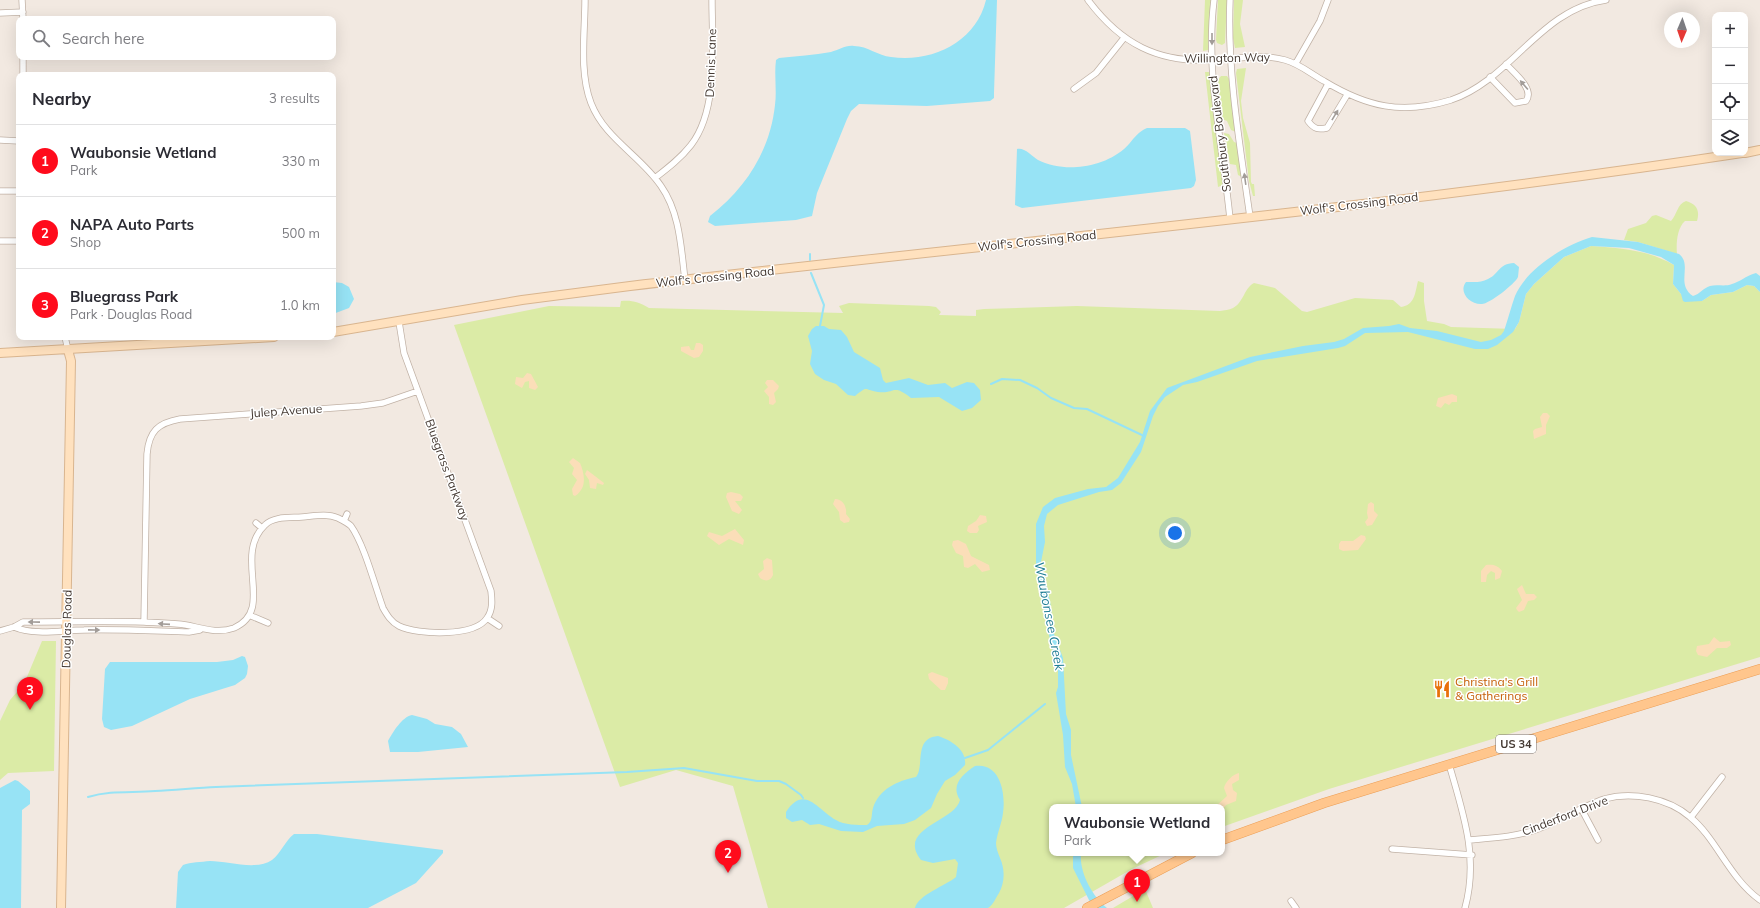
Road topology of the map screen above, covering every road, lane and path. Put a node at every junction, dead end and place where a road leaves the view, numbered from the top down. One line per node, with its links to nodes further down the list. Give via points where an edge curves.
1 (22, 0): 9 (street)
2 (585, 0): 28 (street, via 585,76 591,104 605,129)
3 (712, 0): 28 (street, Dennis Lane, via 711,85 707,114 692,145)
4 (1088, 0): 12 (street, Willington Way, via 1101,17)
5 (1214, 0): 15 (street, Southbury Boulevard, one-way to 15)
6 (1230, 0): 13 (street, Southbury Boulevard)
7 (1328, 0): 16 (street, via 1320,21)
8 (1606, 0): 17 (street, Willington Way, via 1560,17)
9 (22, 12): 10 (street); 11 (street)
10 (0, 13)
11 (23, 16)
12 (1124, 38): 15 (street, Willington Way, via 1162,56); 21 (street, via 1096,73)
13 (1231, 58): 15 (street, Willington Way); 16 (street, Willington Way, via 1273,57); 31 (street, Southbury Boulevard, one-way to 13)
14 (23, 60): 18 (street)
15 (1212, 60): 32 (street, Southbury Boulevard)
16 (1296, 63): 20 (street, Willington Way)
17 (1506, 64): 19 (street, Willington Way); 19 (street, one-way to 17, via 1515,103 1526,101 1529,90)
18 (23, 72)
19 (1490, 77): 22 (street, Willington Way, via 1469,92 1426,106 1388,107)
20 (1328, 84): 22 (street, Willington Way); 22 (street, one-way to 22, via 1310,114 1308,121 1313,127 1320,130 1327,128)
21 (1074, 89)
22 (1347, 95)
23 (0, 140): 24 (street)
24 (16, 141)
25 (1760, 150): 26 (main road)
26 (1748, 152)
27 (1721, 156): 31 (main road, Wolf's Crossing Road, via 1499,187)
28 (655, 178): 35 (street, via 668,196 675,215)
29 (0, 191): 30 (street)
30 (16, 191)
31 (1250, 217): 32 (main road, Wolf's Crossing Road)
32 (1230, 219): 35 (main road, Wolf's Crossing Road)
33 (0, 241): 34 (street)
34 (16, 241)
35 (685, 280): 36 (main road, Wolf's Crossing Road, via 522,300)
36 (399, 322): 37 (main road, Wolf's Crossing Road); 42 (street, Bluegrass Parkway, via 404,353)
37 (336, 332)
38 (66, 340): 40 (street)
39 (226, 340): 40 (main road)
40 (68, 350): 41 (main road); 49 (main road, Douglas Road, via 71,361)
41 (0, 353)
42 (418, 391): 48 (street, Bluegrass Parkway, via 488,580 492,605); 50 (street, Julep Avenue, via 383,403 180,419 166,421 153,428 147,454)
43 (346, 514): 44 (street)
44 (344, 521): 46 (street, via 325,515 278,518); 48 (street, via 350,525 358,538 383,608 389,618 398,625 413,632 462,632 476,627)
45 (256, 523): 46 (street)
46 (262, 528): 47 (street, via 251,546 254,595)
47 (249, 615): 51 (street); 54 (street, via 232,628 219,631)
48 (487, 618): 52 (street)
49 (67, 621): 50 (street); 53 (street, one-way to 53, via 23,622); 56 (main road, Douglas Road)
50 (144, 622): 54 (street, one-way to 50)
51 (268, 623)
52 (499, 626)
53 (14, 627): 55 (street); 56 (street, via 24,631)
54 (202, 630): 56 (street, one-way to 54)
55 (0, 631)
56 (67, 631): 70 (main road, Douglas Road)
57 (1760, 669): 58 (main road, US 34)
58 (1449, 764): 62 (main road, US 34, via 1287,815); 63 (street)
59 (1722, 777): 61 (street)
60 (1582, 810): 61 (street, Cinderford Drive, via 1603,800 1631,796 1666,803); 63 (street, Cinderford Drive, via 1560,821 1520,834); 64 (street)
61 (1691, 817): 68 (street, Cinderford Drive, via 1735,877)
62 (1225, 839)
63 (1469, 840): 67 (street)
64 (1598, 840)
65 (1392, 850): 67 (street)
66 (1186, 856): 71 (main road)
67 (1472, 856): 73 (street)
68 (1760, 900)
69 (1291, 901): 72 (street)
70 (61, 908)
71 (1087, 908)
72 (1296, 908)
73 (1465, 908)

